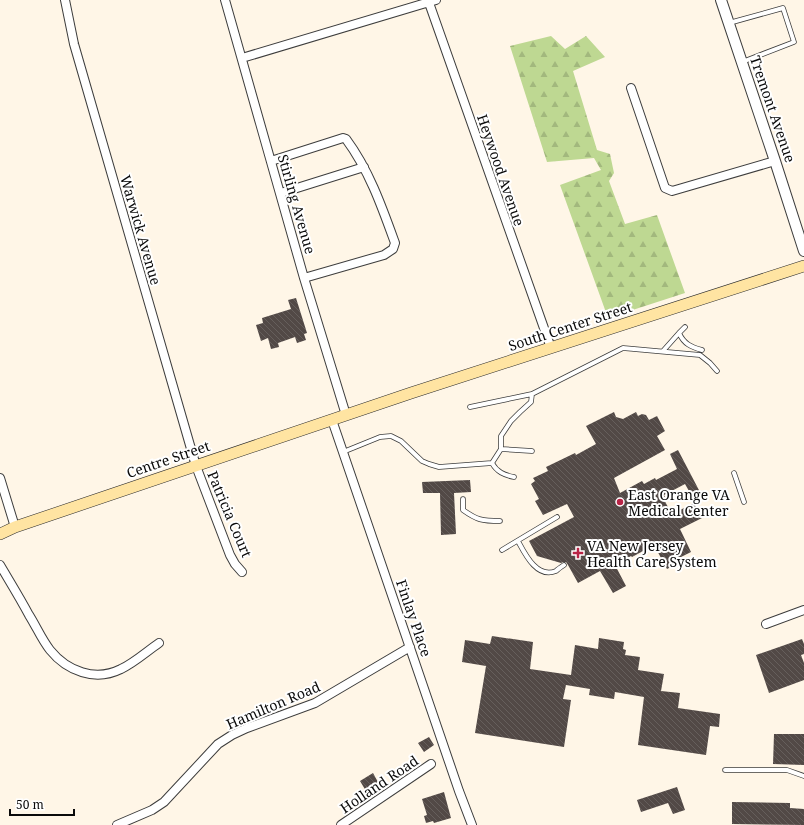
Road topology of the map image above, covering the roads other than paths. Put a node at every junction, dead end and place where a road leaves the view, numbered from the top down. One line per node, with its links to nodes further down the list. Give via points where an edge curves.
1 (65, 0): 30 (street, Warwick Avenue, via 76,49)
2 (226, 0): 6 (street, Stirling Avenue)
3 (721, 0): 5 (street, Tremont Avenue)
4 (431, 1): 6 (street); 18 (street, Heywood Avenue)
5 (729, 23): 7 (street, Tremont Avenue); 7 (lane, via 783,8 794,42)
6 (242, 58): 9 (street, Stirling Avenue)
7 (742, 62): 10 (street, Tremont Avenue)
8 (631, 88): 10 (street, via 665,188 672,191)
9 (271, 161): 11 (street, via 343,138 352,147); 12 (street, Stirling Avenue)
10 (775, 161): 13 (street, Tremont Avenue)
11 (364, 167): 12 (street); 15 (street, via 376,191 395,243 393,249 384,255)
12 (281, 193): 15 (street, Stirling Avenue)
13 (804, 251)
14 (804, 266): 18 (main road, South Center Street)
15 (304, 278): 24 (street, Stirling Avenue)
16 (685, 327): 17 (lane)
17 (679, 333): 19 (lane, via 692,347); 20 (lane)
18 (551, 348): 24 (main road, South Center Street)
19 (702, 350)
20 (663, 351): 21 (lane, via 700,355); 22 (lane, via 623,348)
21 (716, 371)
22 (532, 394): 23 (lane); 26 (lane, via 531,402 511,421 501,436)
23 (470, 407)
24 (346, 415): 25 (main road, Centre Street)
25 (332, 420): 28 (street, Finlay Place); 30 (main road, Centre Street)
26 (501, 449): 27 (lane); 29 (lane)
27 (532, 451)
28 (343, 452): 29 (lane, via 380,437 391,436 401,441 422,461 439,467); 48 (street, Finlay Place)
29 (492, 463): 32 (lane, via 502,474)
30 (196, 466): 38 (main road, Centre Street); 44 (street, Patricia Court, via 230,555)
31 (734, 473): 35 (lane)
32 (514, 477)
33 (0, 478): 38 (street)
34 (463, 499): 37 (lane, via 463,510 472,516 484,521)
35 (744, 502)
36 (557, 517): 40 (lane)
37 (500, 521)
38 (15, 527): 39 (main road, Centre Street)
39 (0, 534)
40 (518, 541): 41 (lane); 43 (lane, via 535,568 545,572 555,571)
41 (502, 550)
42 (0, 565): 47 (street, via 49,649 73,670 98,675 120,670)
43 (564, 565)
44 (242, 572)
45 (804, 610): 46 (street)
46 (766, 624)
47 (158, 643)
48 (410, 646): 52 (street, Hamilton Road, via 315,703 232,734 218,744 164,802); 54 (street, Finlay Place)
49 (431, 764): 53 (street, Holland Road)
50 (725, 770): 51 (lane, via 787,770)
51 (804, 776)
52 (117, 825)
53 (342, 825)
54 (472, 825)

